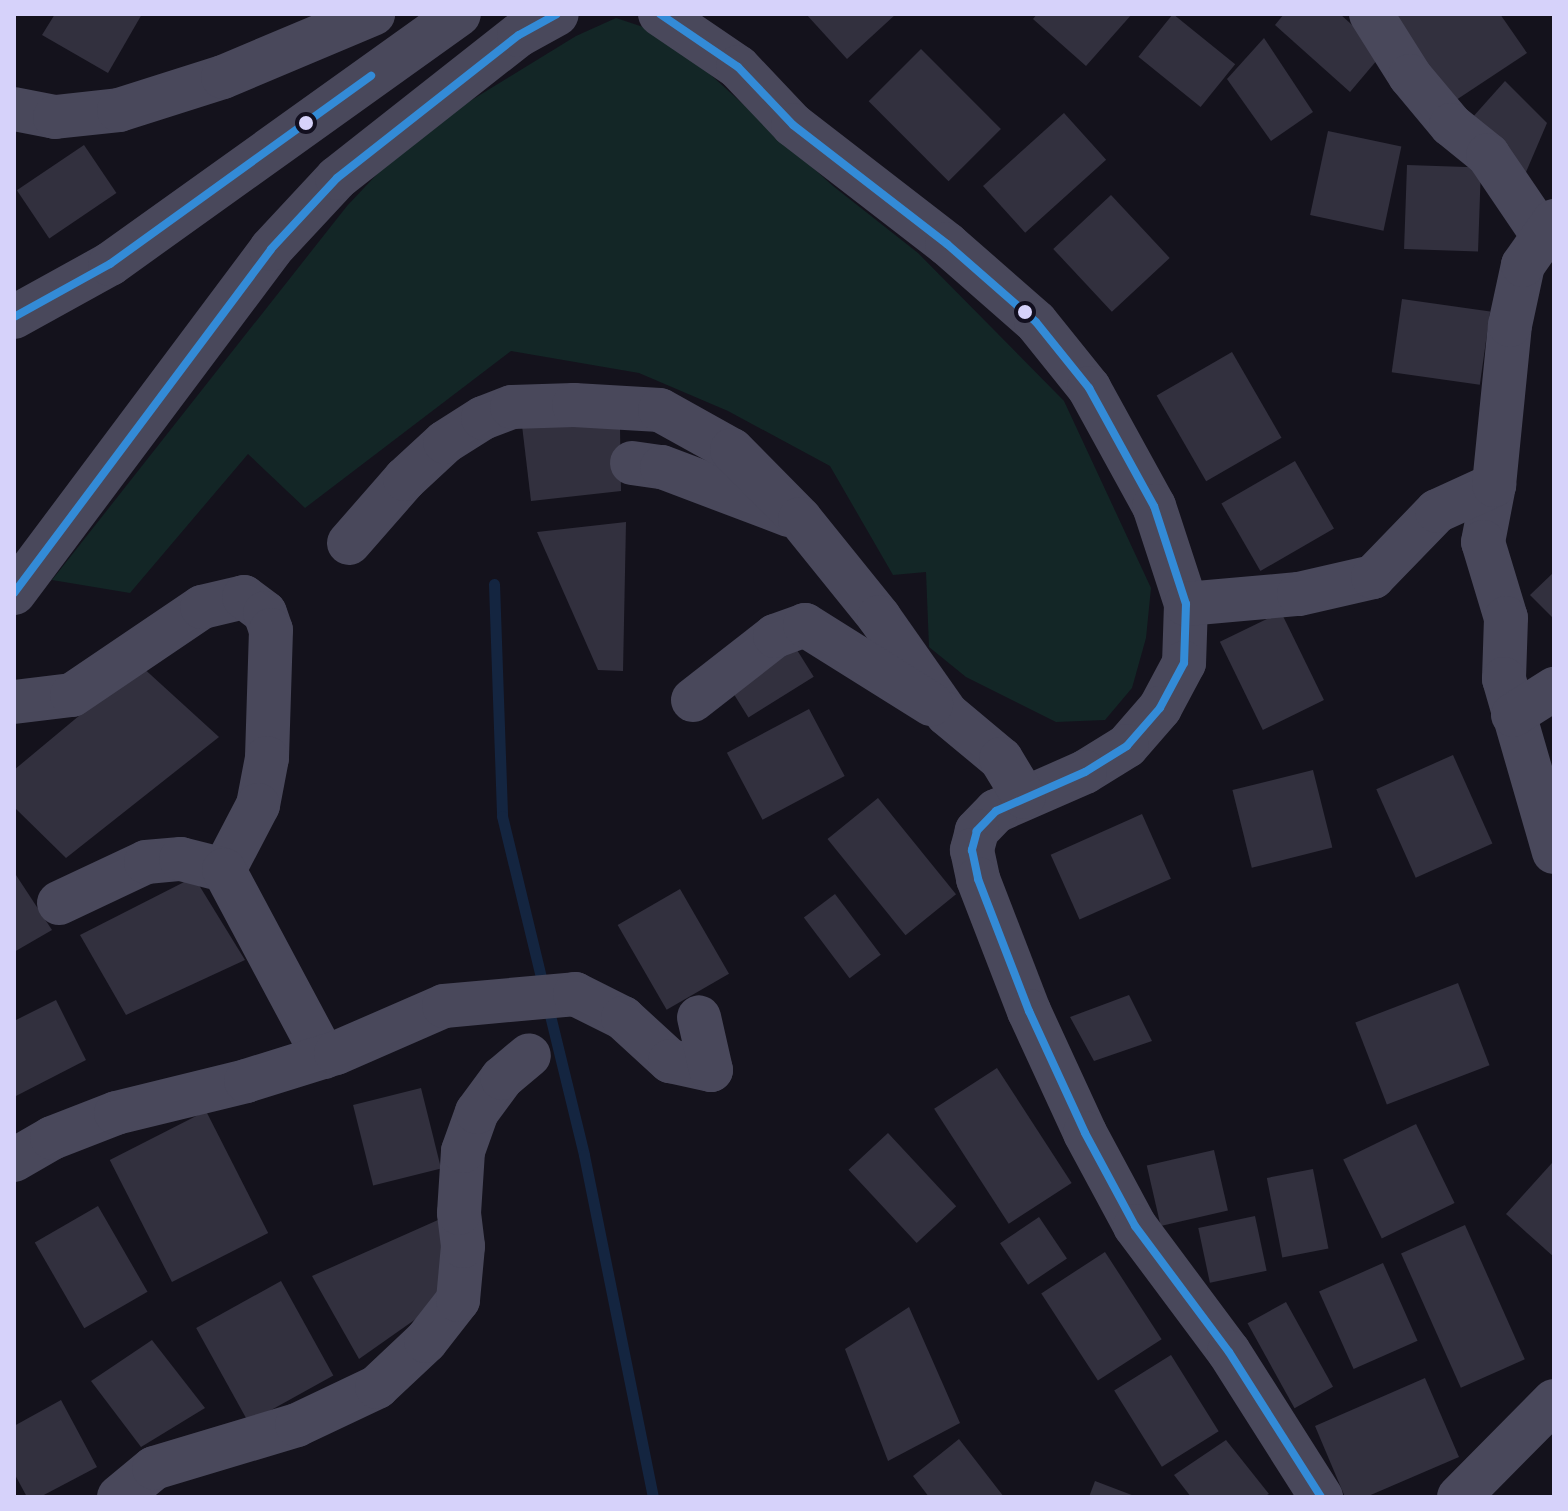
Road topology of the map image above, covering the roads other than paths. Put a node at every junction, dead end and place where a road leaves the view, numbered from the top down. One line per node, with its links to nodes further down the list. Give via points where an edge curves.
1 (373, 14): 8 (street, via 223,77 119,110 55,117)
2 (459, 14): 10 (street, via 110,264)
3 (660, 14): 7 (street)
4 (710, 14): 7 (street)
5 (1371, 14): 9 (street, via 1410,76 1451,125 1488,155)
6 (550, 15): 15 (street, via 404,123 327,188 261,261)
7 (738, 67): 16 (street, via 793,125 947,244 1036,322 1089,388 1154,506)
8 (14, 109)
9 (1549, 229): 12 (street, via 1523,265 1510,325)
10 (14, 317)
11 (632, 463): 13 (street, via 662,467)
12 (1494, 485): 16 (street, via 1437,511 1373,577 1299,594); 21 (street, via 1483,542 1506,618 1504,679)
13 (800, 519): 14 (street, via 732,450 660,410 512,407 445,442); 20 (street, via 879,617)
14 (349, 543)
15 (14, 593)
16 (1186, 604): 22 (street, via 1184,663 1160,708 1127,746 1085,772)
17 (1554, 689): 21 (street)
18 (693, 700): 20 (street, via 775,636 805,625)
19 (14, 702): 24 (street, via 72,695 202,607 244,597 265,613 271,630 267,758 258,805)
20 (947, 714): 22 (street, via 1001,759)
21 (1513, 715): 23 (street)
22 (1024, 797): 32 (street, via 996,811 977,831 972,850 978,879 1029,1011 1135,1226 1229,1352)
23 (1554, 852)
24 (224, 870): 25 (street, via 181,859 146,862); 28 (street)
25 (59, 903)
26 (699, 1017): 28 (street, via 711,1070 670,1061 623,1018 575,994 444,1006)
27 (529, 1055): 31 (street, via 502,1078 477,1112 463,1151 458,1300 426,1341 377,1387 297,1425 154,1468)
28 (324, 1057): 29 (street, via 116,1113 52,1138)
29 (14, 1160)
30 (1554, 1401): 33 (street)
31 (119, 1497)
32 (1321, 1497)
33 (1459, 1497)

